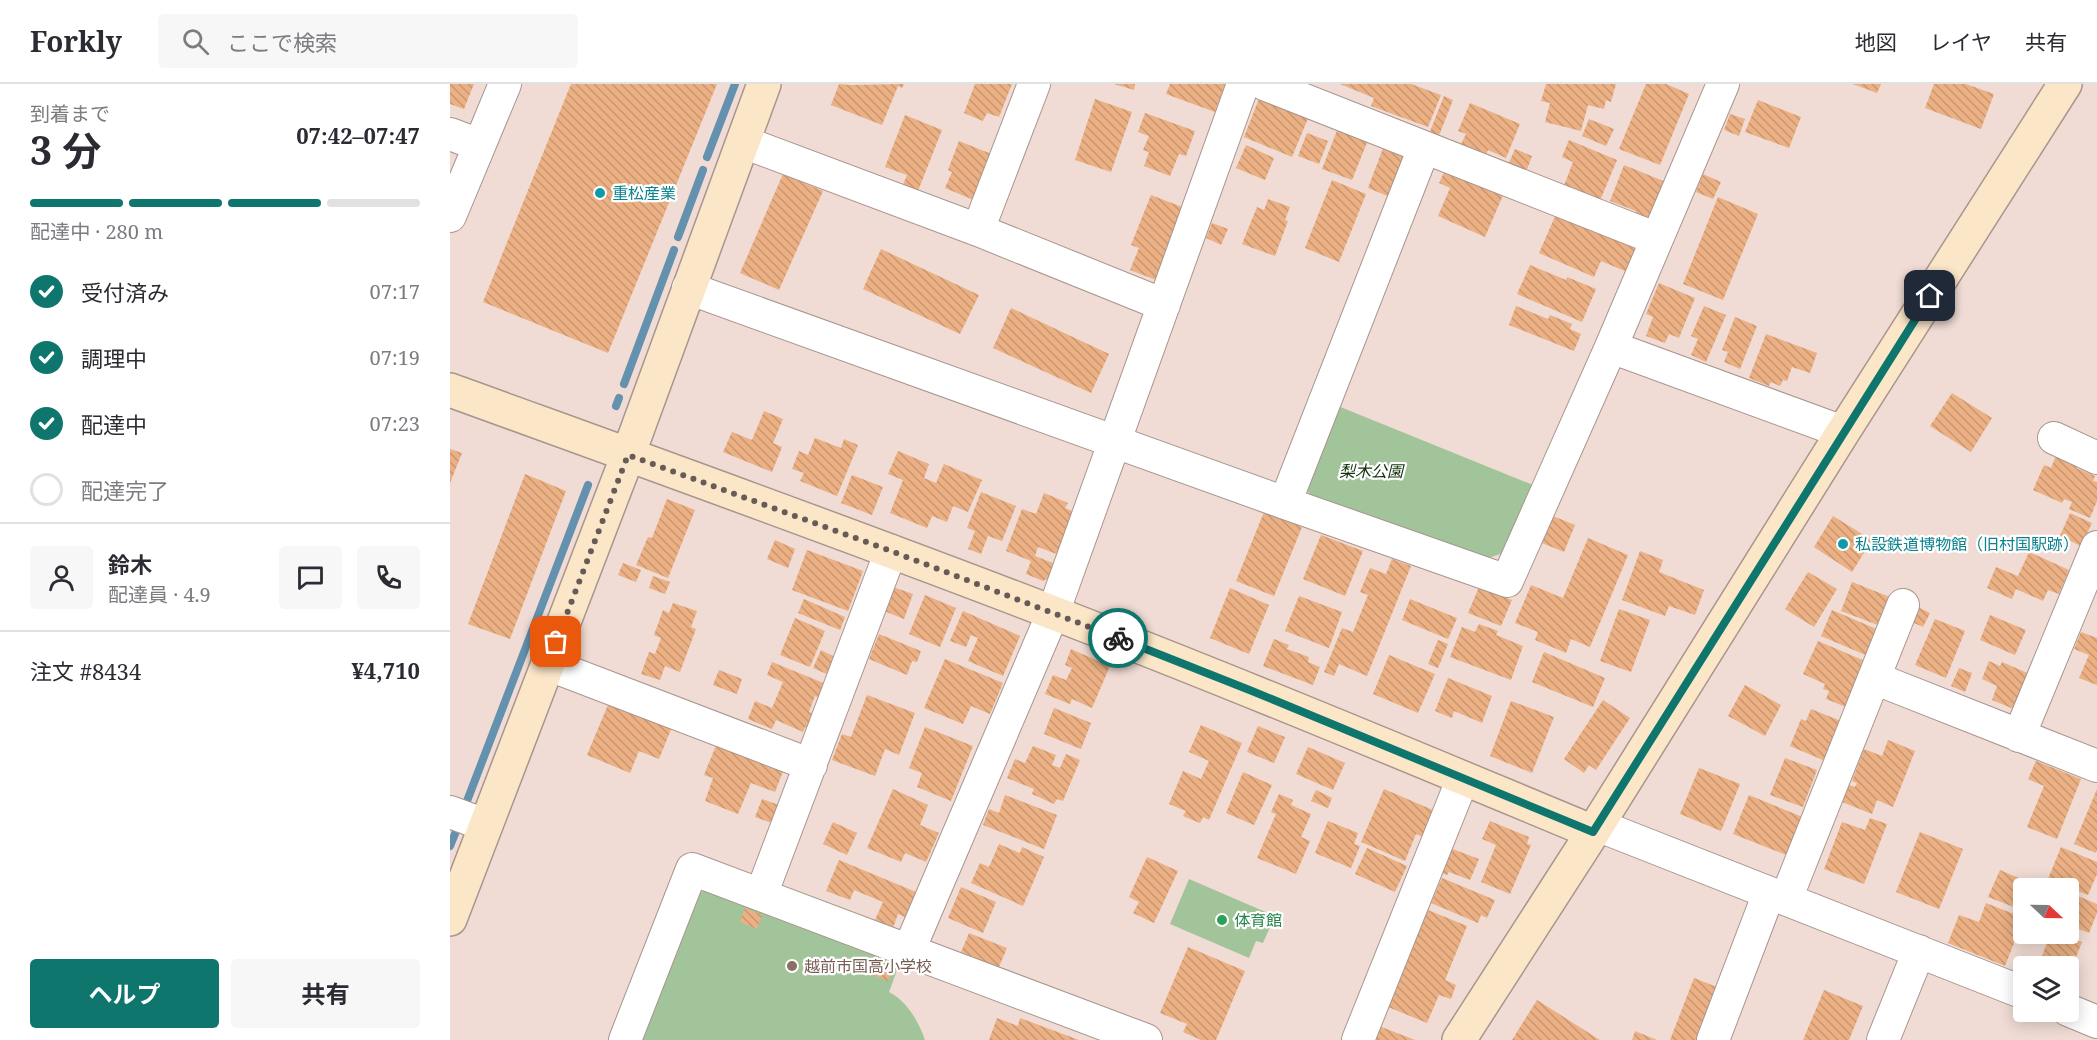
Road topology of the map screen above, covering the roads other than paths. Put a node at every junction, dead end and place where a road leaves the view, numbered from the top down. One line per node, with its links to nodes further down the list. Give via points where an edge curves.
1 (505, 84): 10 (street)
2 (764, 84): 9 (street)
3 (1034, 84): 13 (street)
4 (1243, 84): 16 (street)
5 (1264, 84): 11 (street)
6 (1723, 84): 14 (street)
7 (2065, 84): 19 (street)
8 (450, 134): 10 (street)
9 (743, 142): 13 (street); 15 (street)
10 (479, 145): 12 (street)
11 (1424, 148): 14 (street); 24 (street)
12 (450, 216)
13 (978, 230): 16 (street)
14 (1657, 239): 17 (street)
15 (688, 288): 21 (street); 22 (street)
16 (1164, 305): 21 (street)
17 (1611, 347): 19 (street); 24 (street, via 1507,581)
18 (450, 390): 22 (street)
19 (1843, 432): 37 (street)
20 (2054, 438): 23 (street)
21 (1115, 442): 24 (street); 28 (street)
22 (628, 455): 26 (street); 29 (street)
23 (2097, 458)
24 (1285, 503)
25 (2097, 547): 31 (street)
26 (891, 551): 28 (street); 32 (street)
27 (1904, 605): 30 (street)
28 (1053, 613): 34 (street); 41 (street)
29 (548, 664): 32 (street); 36 (street)
30 (1874, 678): 31 (street); 39 (street)
31 (2019, 736): 33 (street)
32 (811, 765): 38 (street)
33 (2097, 766)
34 (1463, 778): 37 (street); 48 (street)
35 (450, 812): 36 (street)
36 (485, 825): 40 (street)
37 (1595, 828): 39 (street); 49 (street)
38 (761, 895): 41 (street); 46 (street, via 692,869)
39 (1778, 896): 42 (street); 50 (street)
40 (450, 919)
41 (909, 950): 47 (street)
42 (1919, 951): 43 (street); 51 (street)
43 (2013, 989)
44 (2079, 1015): 45 (street)
45 (2097, 1022)
46 (625, 1040)
47 (1146, 1040)
48 (1358, 1040)
49 (1459, 1040)
50 (1713, 1040)
51 (1883, 1040)

